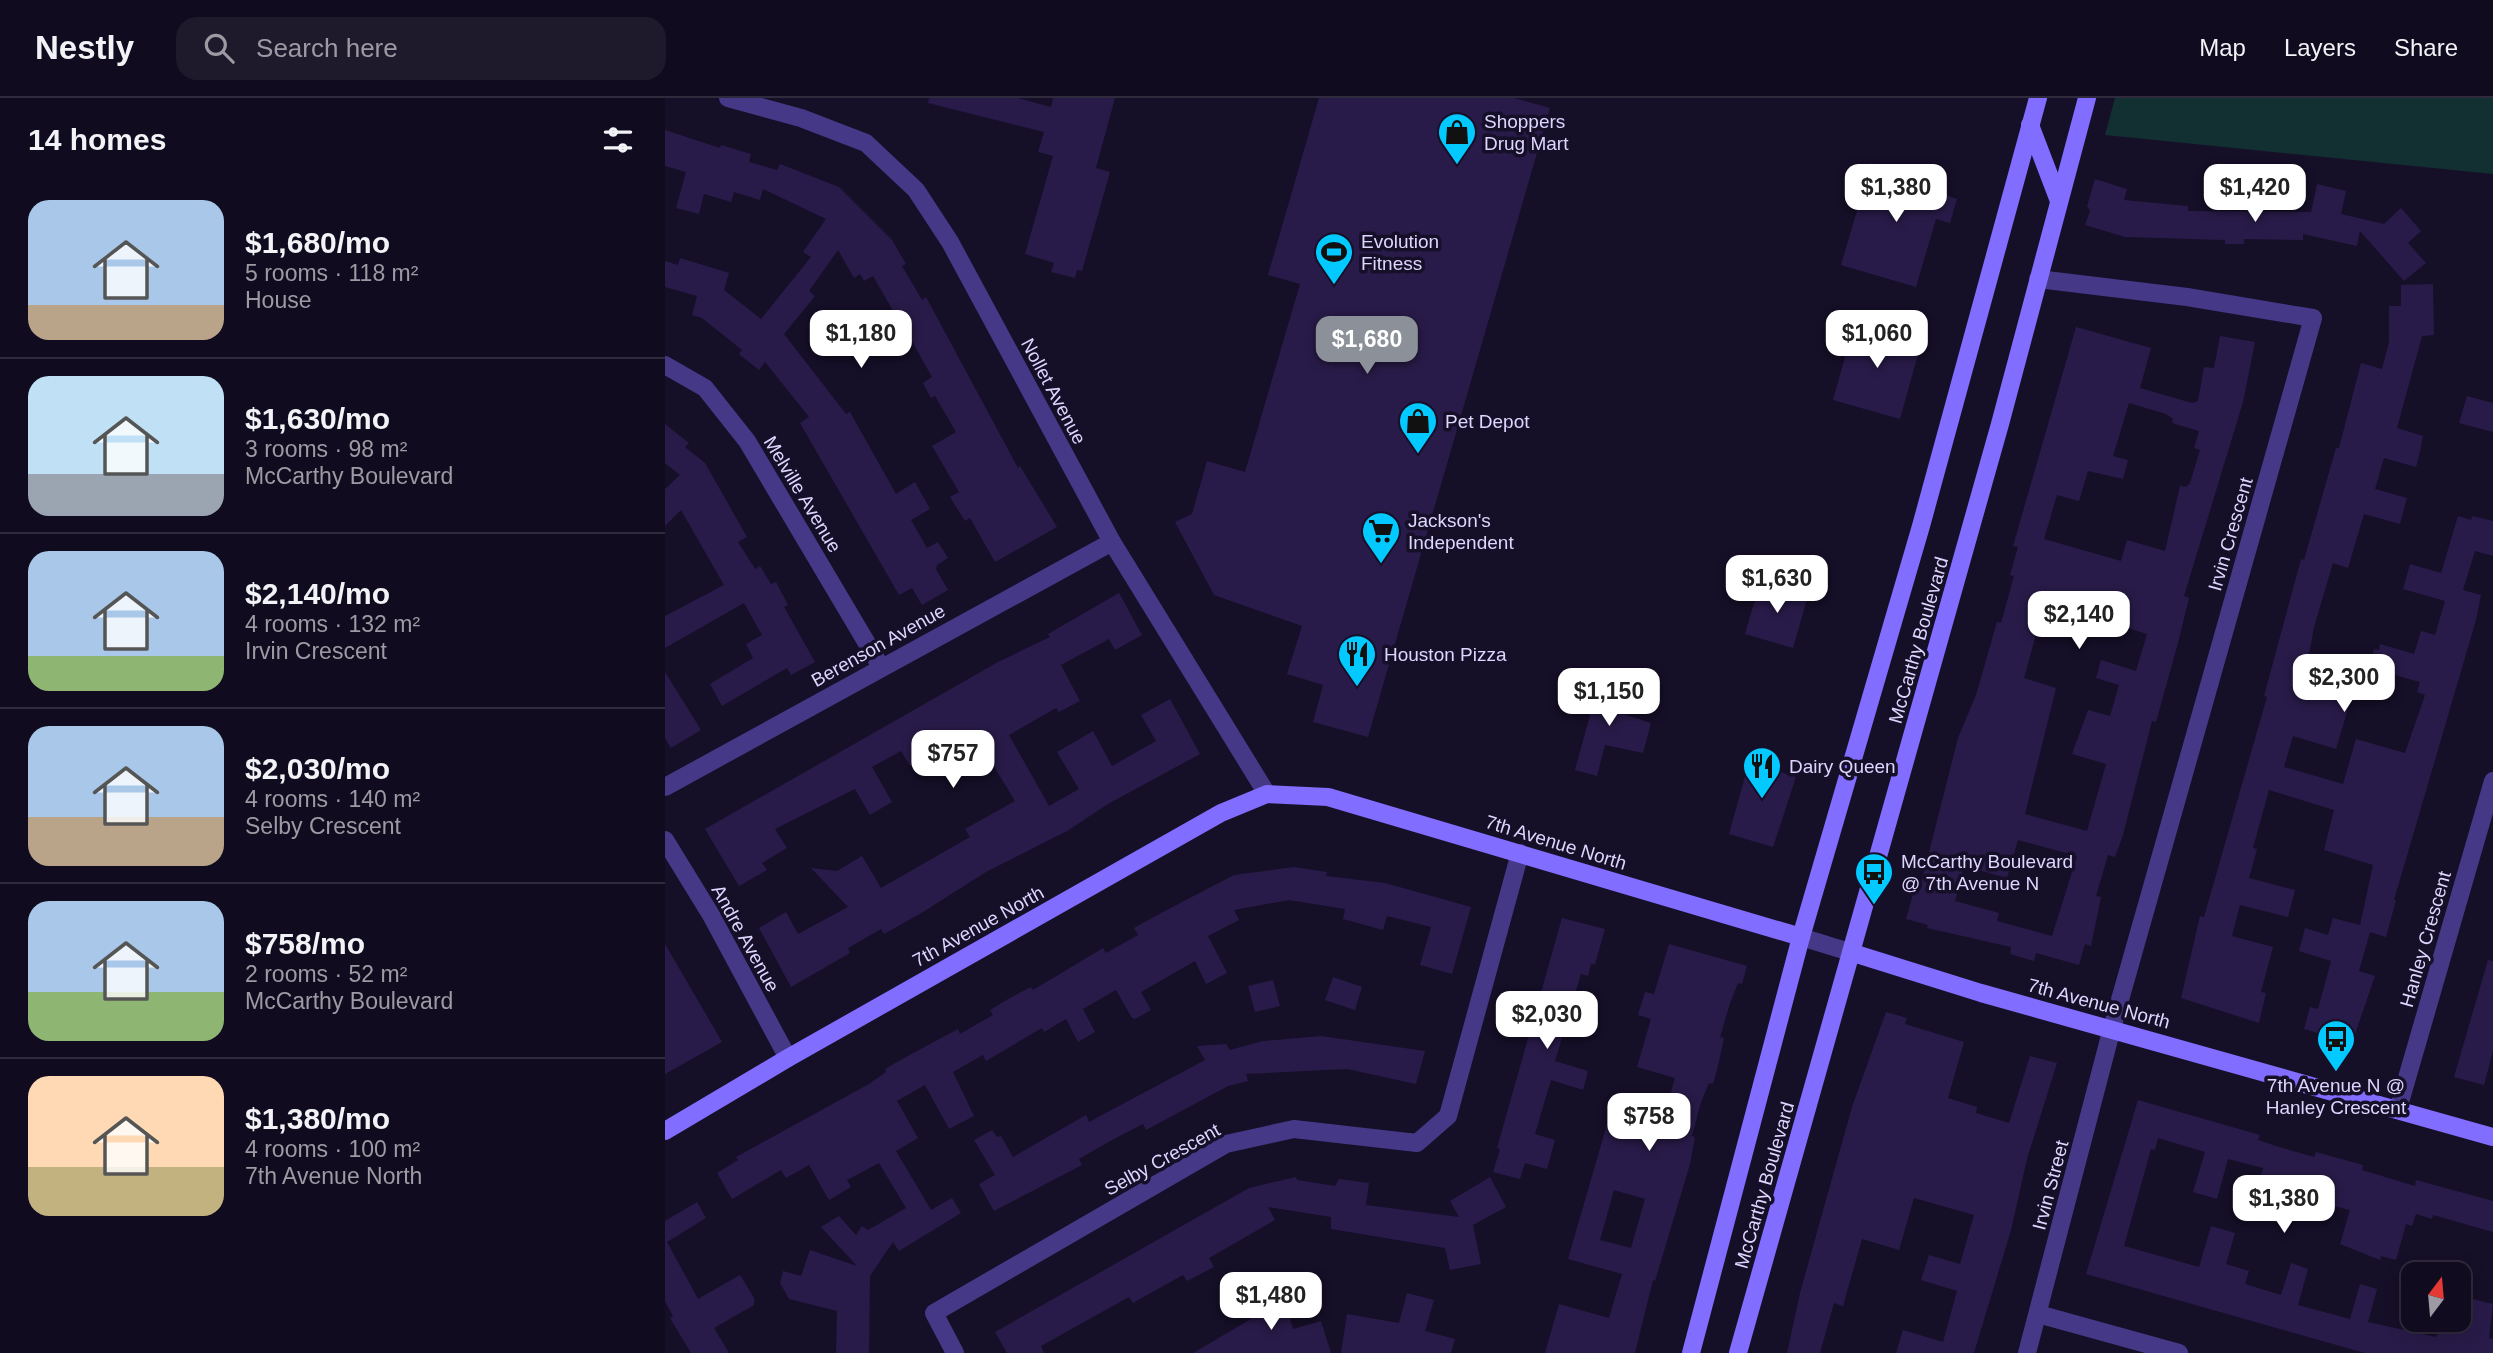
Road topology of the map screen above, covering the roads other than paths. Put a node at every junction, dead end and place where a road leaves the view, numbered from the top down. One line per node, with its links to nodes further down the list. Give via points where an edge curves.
1 (729, 98): 8 (street, Nollet Avenue, via 866,143 916,190 950,242)
2 (2038, 98): 4 (main road, McCarthy Boulevard)
3 (2087, 98): 5 (main road, McCarthy Boulevard)
4 (2030, 125): 5 (main road); 15 (main road, McCarthy Boulevard, via 1921,526)
5 (2059, 201): 6 (main road, McCarthy Boulevard)
6 (2038, 279): 16 (main road, McCarthy Boulevard); 17 (street, Irvin Crescent, via 2313,318)
7 (665, 365): 9 (street, Melville Avenue, via 705,388 747,440)
8 (1112, 542): 9 (street, Berenson Avenue); 12 (street, Nollet Avenue)
9 (881, 667): 11 (street, Berenson Avenue)
10 (2493, 781): 19 (street, Hanley Crescent)
11 (665, 787)
12 (1267, 794): 14 (main road, 7th Avenue North, via 1328,797); 18 (main road, 7th Avenue North, via 1221,813)
13 (665, 840): 18 (street, Andre Avenue)
14 (1520, 853): 15 (main road, 7th Avenue North); 23 (street, Selby Crescent, via 1448,1116 1417,1143 1294,1129 1226,1144 934,1313)
15 (1801, 937): 16 (street, 7th Avenue North); 24 (main road, McCarthy Boulevard)
16 (1853, 953): 17 (main road, 7th Avenue North); 25 (main road, McCarthy Boulevard)
17 (2112, 1028): 19 (main road, 7th Avenue North); 22 (street, Irvin Street)
18 (788, 1058): 20 (main road, 7th Avenue North)
19 (2398, 1109): 21 (main road, 7th Avenue North)
20 (665, 1131)
21 (2493, 1138)
22 (2038, 1314): 26 (street, Irvin Street); 27 (street)
23 (955, 1353)
24 (1691, 1353)
25 (1738, 1353)
26 (2027, 1353)
27 (2179, 1353)

